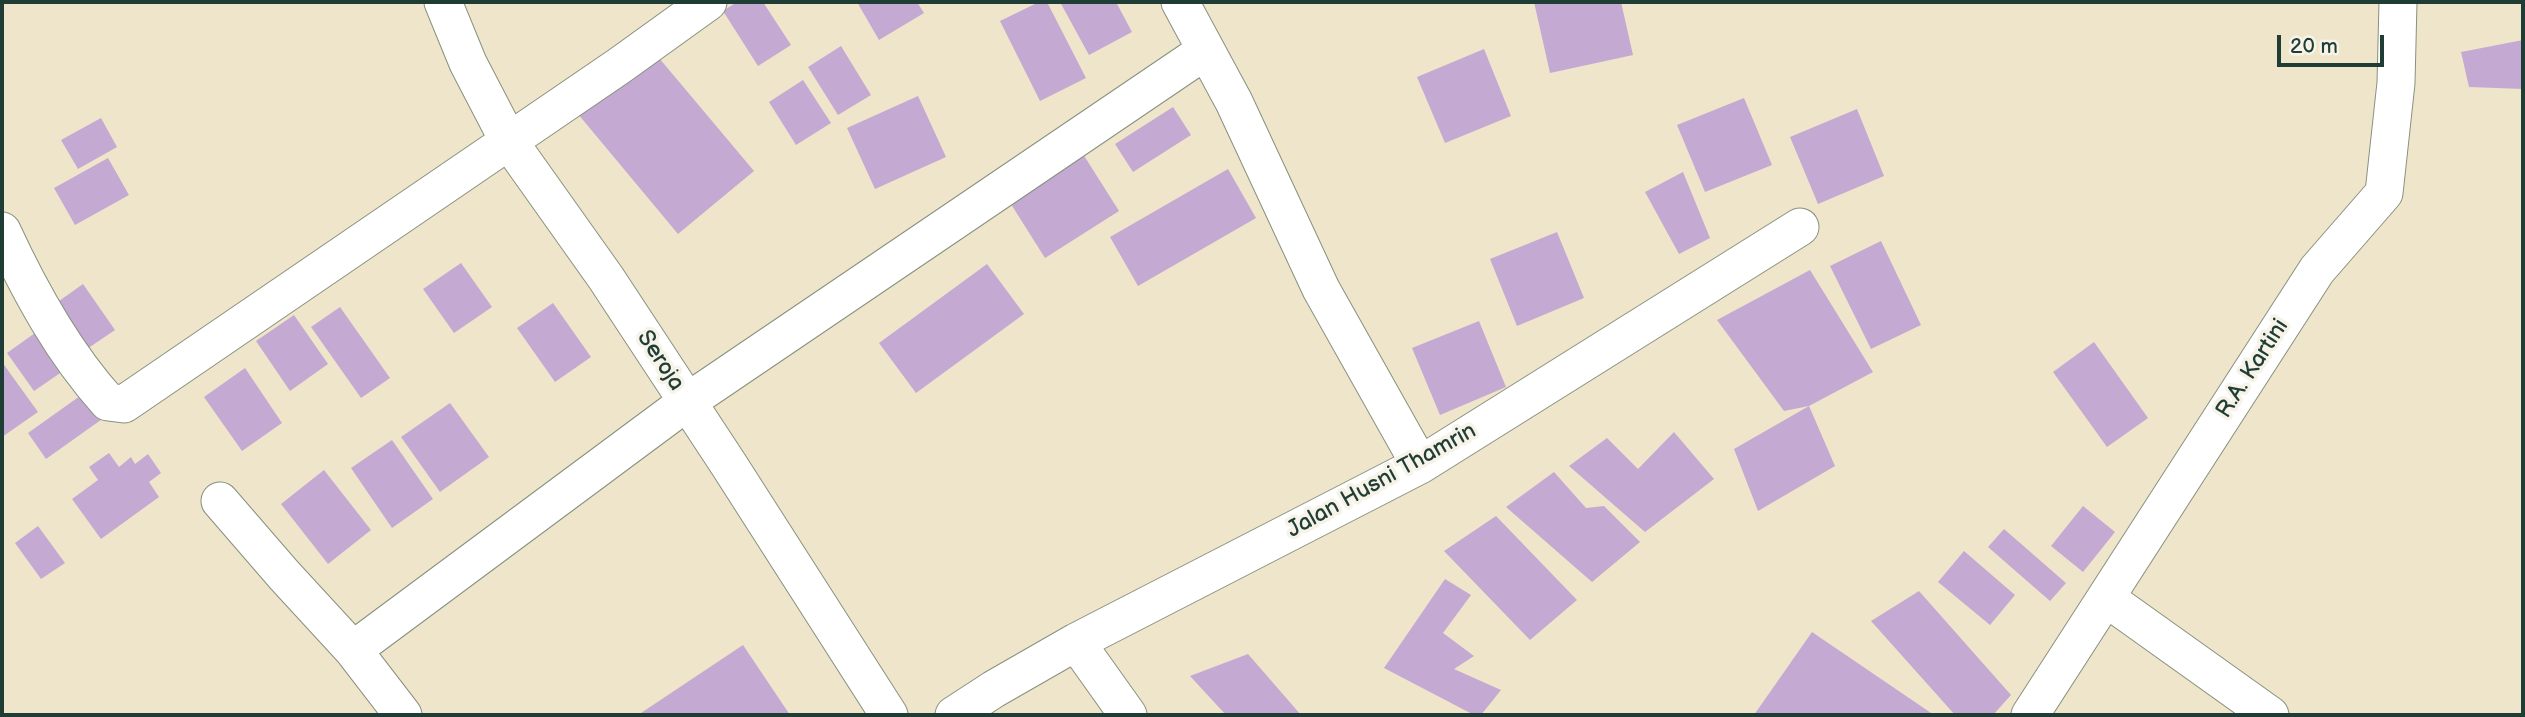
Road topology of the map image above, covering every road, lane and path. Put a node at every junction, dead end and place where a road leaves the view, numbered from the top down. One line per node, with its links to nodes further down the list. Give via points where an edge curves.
1 (443, 2): 6 (street, Seroja)
2 (708, 2): 6 (street)
3 (1180, 2): 5 (street)
4 (2398, 2): 12 (street, R.A. Kartini, via 2396,83 2384,193 2317,270)
5 (1205, 51): 9 (street); 10 (street, via 1234,102 1321,289)
6 (508, 140): 8 (street, via 124,404 108,402 94,387 41,309); 9 (street, Seroja)
7 (1800, 227): 10 (street, Jalan Husni Thamrin)
8 (2, 231)
9 (687, 402): 14 (street); 16 (street, Seroja)
10 (1420, 465): 13 (street, Jalan Husni Thamrin)
11 (220, 501): 14 (street)
12 (2106, 598): 19 (street, R.A. Kartini); 20 (street)
13 (1076, 642): 17 (street, Jalan Husni Thamrin); 18 (street)
14 (354, 650): 15 (street)
15 (403, 715)
16 (889, 715)
17 (954, 715)
18 (1128, 715)
19 (2031, 715)
20 (2270, 715)

